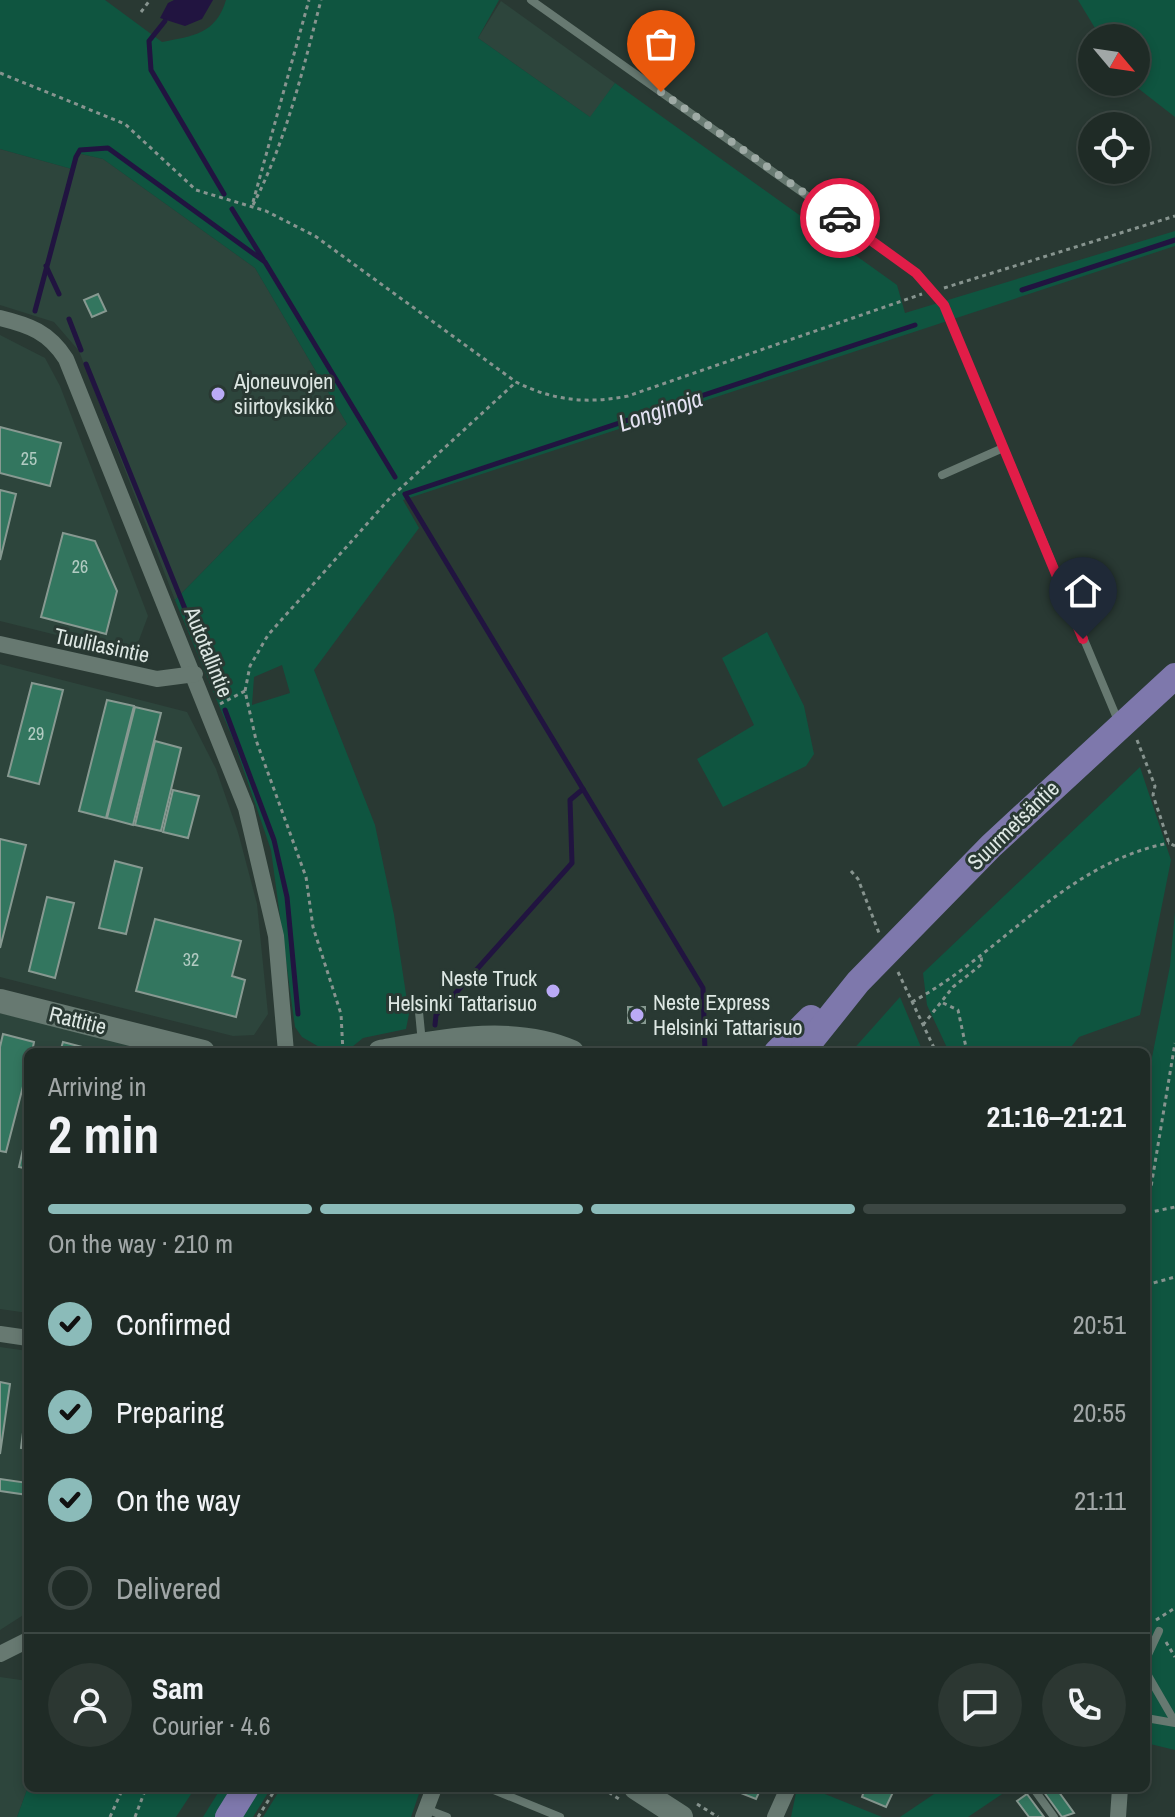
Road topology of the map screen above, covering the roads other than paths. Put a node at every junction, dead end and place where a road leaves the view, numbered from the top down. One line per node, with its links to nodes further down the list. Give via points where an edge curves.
1 (531, 0): 3 (lane, via 876,243 934,291)
2 (0, 318): 6 (street, Autotallintie, via 43,332 66,359)
3 (1003, 448): 4 (lane); 8 (lane)
4 (942, 475)
5 (0, 644): 6 (street, Tuulilasintie, via 157,679)
6 (195, 674): 14 (street, Autotallintie, via 246,808 264,874 276,936)
7 (1175, 676): 8 (main road, Suurmetsäntie)
8 (1128, 732): 9 (main road, Suurmetsäntie, via 991,846)
9 (858, 982): 17 (main road, Suurmetsäntie, via 822,1006); 18 (main road, Suurmetsäntie)
10 (0, 1001): 13 (street, Rattitie)
11 (419, 1012): 12 (lane)
12 (423, 1044): 15 (street); 16 (street, via 523,1039)
13 (187, 1048)
14 (286, 1048)
15 (402, 1048)
16 (557, 1048)
17 (781, 1048)
18 (805, 1048)
19 (0, 1334): 20 (street)
20 (24, 1337)
21 (1159, 1631): 23 (lane)
22 (24, 1642): 24 (street)
23 (1150, 1650)
24 (5, 1653)
25 (1150, 1679): 27 (lane)
26 (1150, 1719): 27 (lane)
27 (1175, 1722)
28 (244, 1792): 36 (main road)
29 (433, 1792): 35 (street)
30 (499, 1792): 38 (lane)
31 (642, 1792): 39 (street)
32 (786, 1792): 40 (street)
33 (1036, 1792): 41 (lane)
34 (1120, 1792): 42 (street)
35 (425, 1813): 37 (lane)
36 (228, 1817)
37 (447, 1817)
38 (560, 1817)
39 (681, 1817)
40 (775, 1817)
41 (1054, 1817)
42 (1118, 1817)

